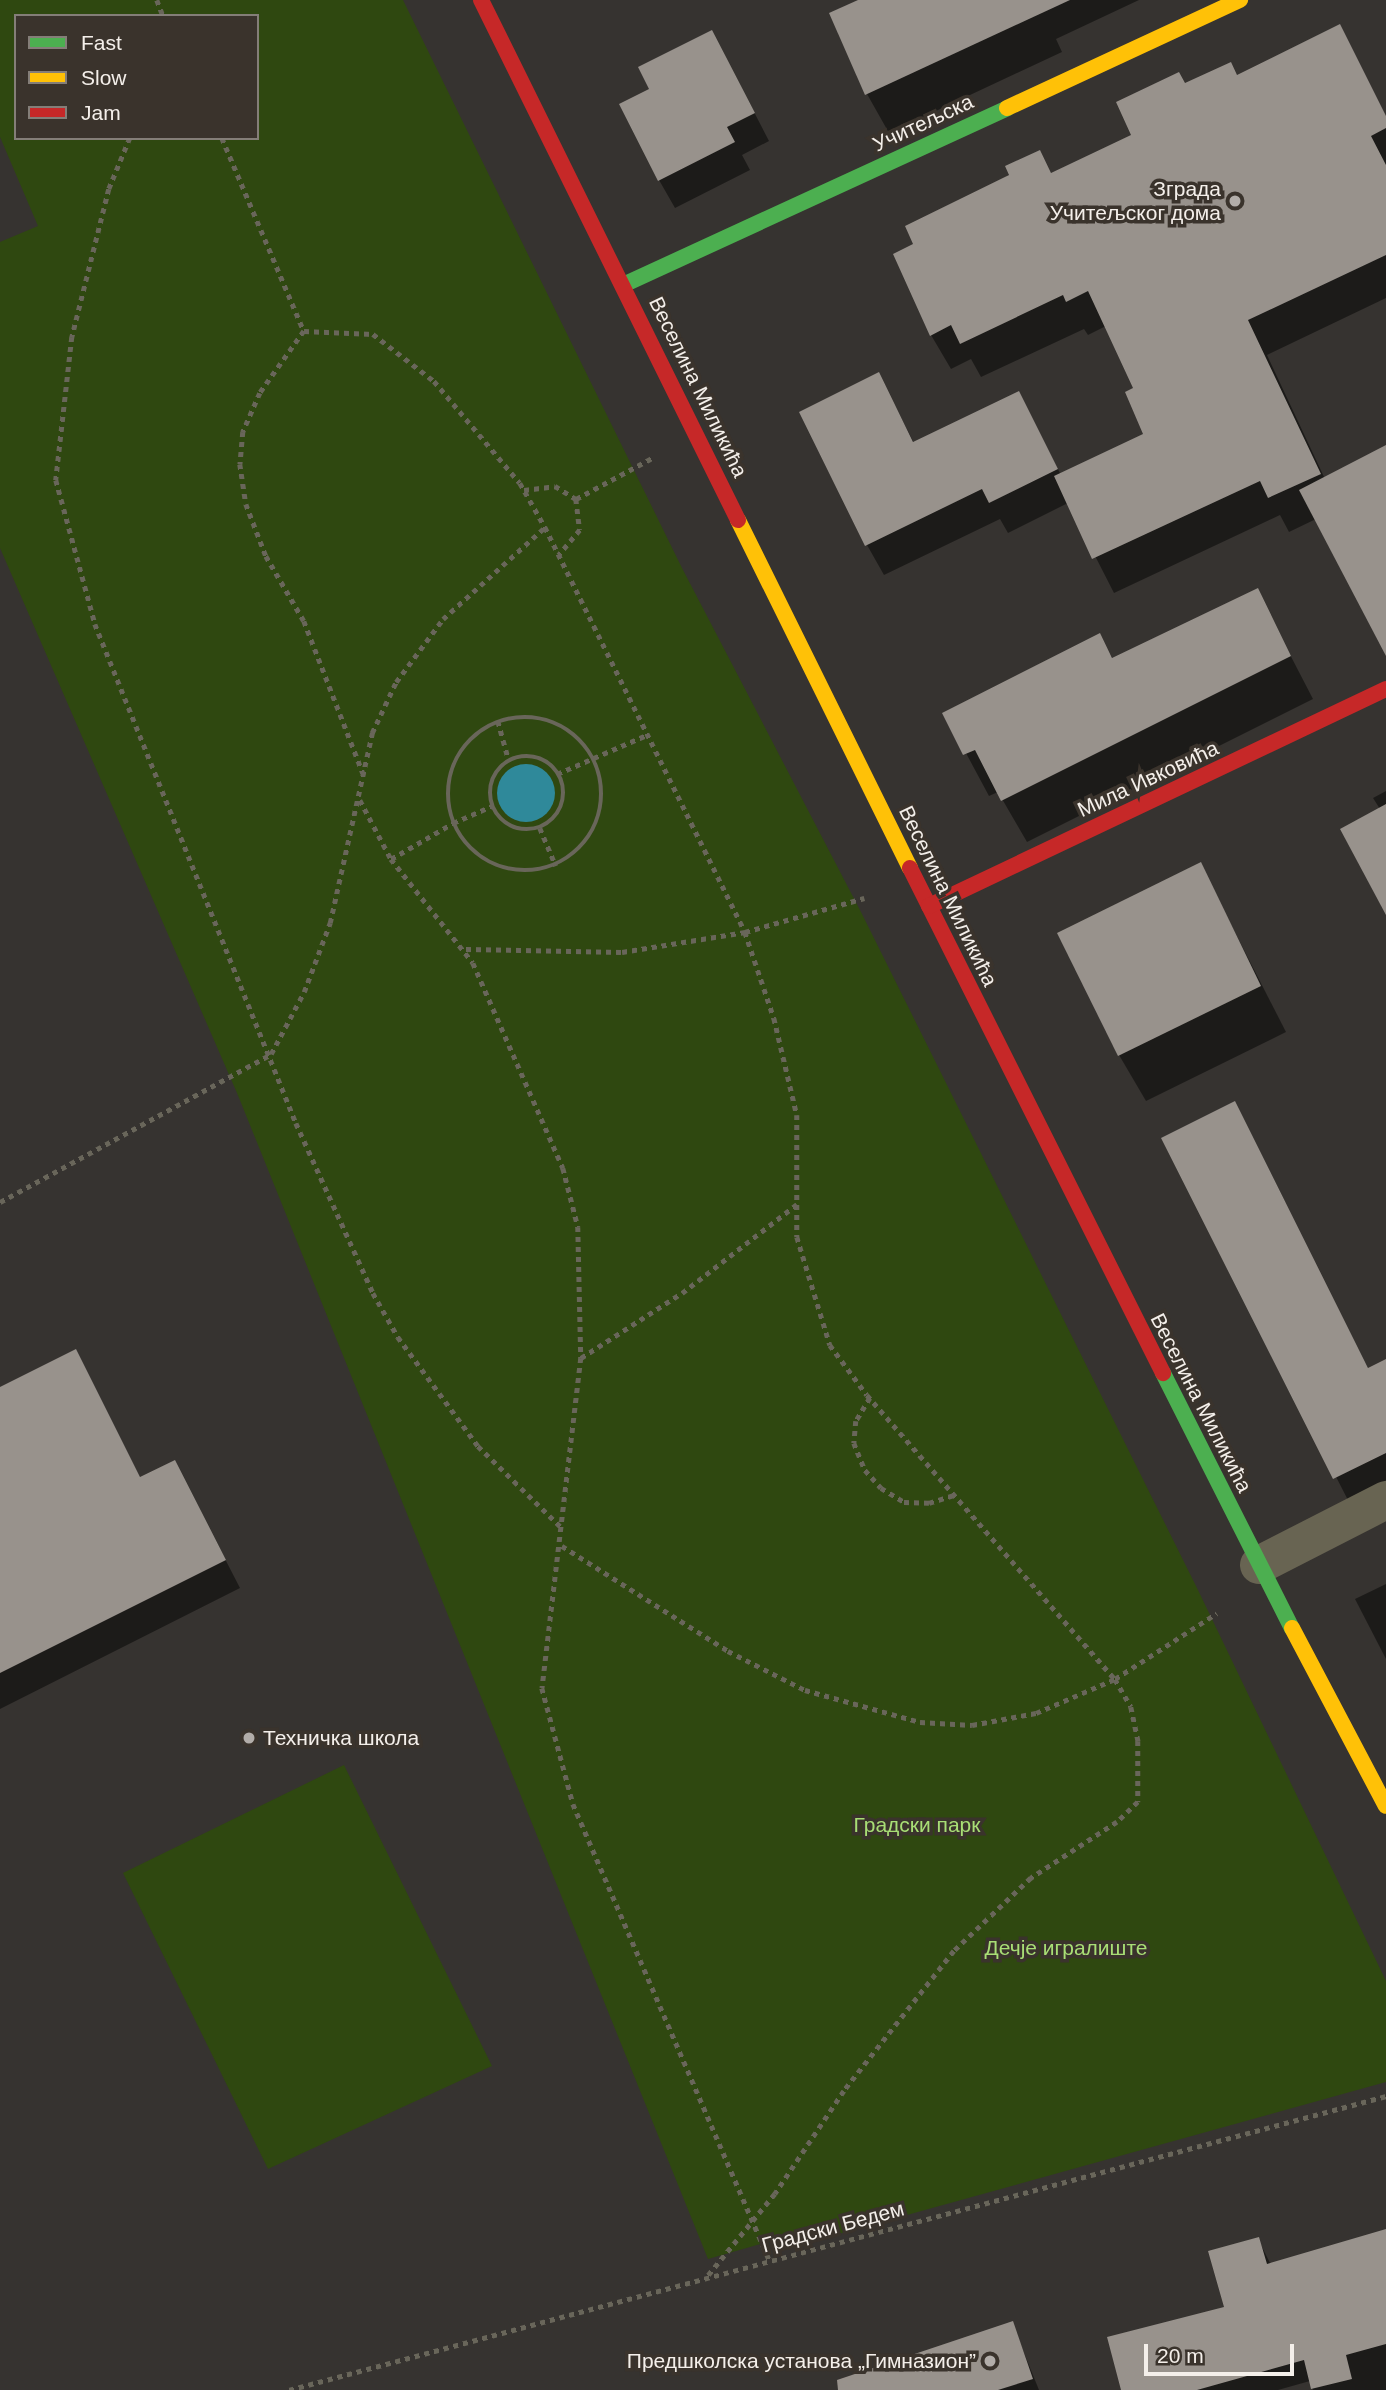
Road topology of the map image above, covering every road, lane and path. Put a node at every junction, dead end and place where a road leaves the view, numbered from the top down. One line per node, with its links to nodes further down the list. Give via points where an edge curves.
1 (481, 0): 5 (street, Веселина Миликића)
2 (1240, 0): 5 (street, Учитељска)
3 (129, 140): 29 (path, via 109,189 72,337 56,480 95,624)
4 (223, 140): 6 (path)
5 (623, 285): 26 (street, Веселина Миликића)
6 (304, 331): 8 (path, via 373,334 434,381); 17 (path, via 260,393 243,432 240,464 246,504 266,556 304,621)
7 (656, 449): 9 (path, via 653,461)
8 (524, 490): 9 (path, via 555,486); 10 (path)
9 (576, 499): 11 (path, via 580,530)
10 (545, 527): 11 (path); 17 (path, via 443,619 404,672 372,733)
11 (559, 555): 14 (path)
12 (1386, 689): 26 (street, Мила Ивковића)
13 (498, 721): 15 (path, via 528,716 558,723 583,741); 16 (path); 21 (path, via 472,736 454,762 447,791)
14 (649, 734): 15 (path); 27 (path)
15 (593, 759): 18 (path); 24 (path, via 604,797 596,827 579,851)
16 (509, 761): 18 (path, via 528,756 542,760); 20 (path, via 493,778)
17 (363, 773): 29 (path, via 330,923 304,992)
18 (557, 774): 22 (path, via 564,795 560,809)
19 (360, 800): 23 (path)
20 (492, 806): 21 (path); 22 (path, via 511,827)
21 (453, 823): 23 (path); 24 (path, via 468,847 493,865 522,873)
22 (540, 828): 24 (path)
23 (391, 859): 28 (path)
24 (556, 866)
25 (864, 898): 27 (path)
26 (929, 906): 38 (street, Веселина Миликића)
27 (745, 932): 28 (path, via 622,952); 31 (path, via 774,1018 797,1115)
28 (465, 949): 32 (path, via 563,1168 578,1227)
29 (271, 1054): 30 (path); 36 (path, via 353,1254 398,1337 478,1446)
30 (0, 1202)
31 (798, 1203): 32 (path, via 682,1293); 33 (path, via 797,1237 826,1334 844,1369)
32 (581, 1358): 43 (path, via 542,1688 573,1804)
33 (870, 1398): 34 (path); 34 (path, via 856,1421 854,1443 865,1470 881,1488 904,1502 929,1503)
34 (953, 1495): 40 (path)
35 (1386, 1500): 38 (street)
36 (560, 1526)
37 (562, 1546): 40 (path, via 728,1651 804,1690 907,1718 972,1725 1036,1713)
38 (1259, 1565): 41 (street, Веселина Миликића)
39 (1217, 1613): 40 (path)
40 (1115, 1679): 43 (path, via 1131,1707 1138,1741 1138,1802 1117,1822 1031,1878 954,1951 844,2091)
41 (1386, 1806)
42 (1386, 2096): 44 (path, Градски Бедем)
43 (753, 2221): 44 (path); 45 (path)
44 (769, 2260): 45 (path, Градски Бедем)
45 (707, 2277): 46 (path, Градски Бедем)
46 (289, 2390)

